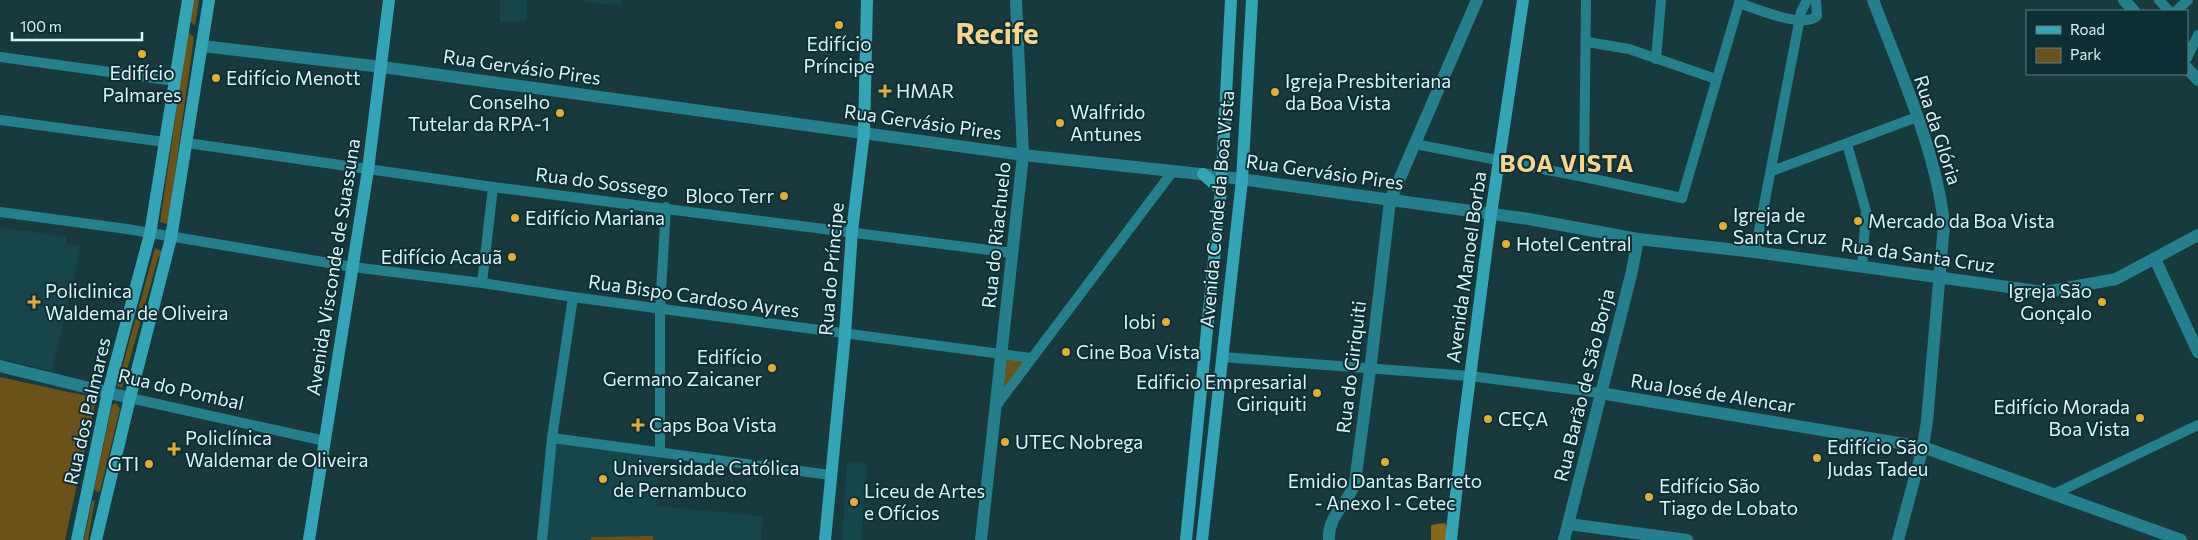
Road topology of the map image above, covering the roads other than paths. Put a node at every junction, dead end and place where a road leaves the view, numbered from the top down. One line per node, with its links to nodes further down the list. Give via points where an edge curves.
1 (188, 0): 35 (main road, Rua dos Palmares)
2 (208, 0): 25 (main road, Rua dos Palmares)
3 (390, 0): 31 (main road, Avenida Visconde de Suassuna)
4 (868, 0): 38 (main road, Rua do Príncipe)
5 (1016, 0): 43 (street, Rua do Riachuelo)
6 (1231, 0): 49 (main road, Avenida Conde da Boa Vista)
7 (1252, 0): 51 (main road, Avenida Conde da Boa Vista)
8 (1476, 0): 41 (street, Rua do Giriquiti)
9 (1523, 0): 44 (main road, Avenida Manoel Borba)
10 (1586, 0): 24 (street)
11 (1662, 0): 30 (street)
12 (1807, 0): 22 (street)
13 (1816, 0): 22 (street, via 1817,16)
14 (1873, 0): 36 (street, Rua da Glória)
15 (2124, 0): 19 (street)
16 (2159, 0): 20 (street)
17 (2188, 0): 21 (street)
18 (1740, 2): 22 (street); 33 (street)
19 (2133, 10)
20 (2168, 10)
21 (2177, 10)
22 (1800, 22): 47 (street)
23 (2198, 36): 27 (street)
24 (1587, 42): 30 (street, via 1624,47); 50 (street)
25 (202, 46): 31 (street, Rua Gervásio Pires); 40 (main road, Rua dos Palmares)
26 (0, 53): 29 (street)
27 (2188, 56)
28 (0, 57): 29 (street)
29 (11, 58): 35 (street)
30 (1656, 60): 33 (street)
31 (382, 67): 38 (street, Rua Gervásio Pires); 45 (main road, Avenida Visconde de Suassuna)
32 (2188, 69): 34 (street)
33 (1716, 80): 50 (street, via 1682,198)
34 (2198, 80)
35 (175, 81): 39 (main road, Rua dos Palmares)
36 (1917, 117): 42 (street); 68 (street, Rua da Glória, via 1942,202 1944,225)
37 (0, 120): 39 (street)
38 (864, 132): 43 (street, Rua Gervásio Pires); 58 (main road, Rua do Príncipe)
39 (165, 142): 59 (main road, Rua dos Palmares)
40 (187, 143): 45 (street, Rua do Sossego); 61 (main road, Rua dos Palmares)
41 (1415, 144): 44 (street); 54 (street, Rua do Giriquiti)
42 (1847, 144): 47 (street); 67 (street, via 1866,211)
43 (1023, 156): 46 (street, Rua Gervásio Pires); 63 (street, Rua do Riachuelo)
44 (1500, 160): 50 (street); 57 (main road, Avenida Manoel Borba)
45 (368, 170): 52 (street, Rua do Sossego); 66 (main road, Avenida Visconde de Suassuna)
46 (1173, 171): 48 (street, Rua Gervásio Pires); 76 (street)
47 (1772, 171): 64 (street)
48 (1203, 174): 49 (street, Rua Gervásio Pires); 53 (main road)
49 (1222, 176): 51 (street, Rua Gervásio Pires); 53 (main road, Avenida Conde da Boa Vista)
50 (1584, 177)
51 (1242, 180): 54 (street, Rua Gervásio Pires); 75 (main road, Avenida Conde da Boa Vista)
52 (494, 186): 55 (street, Rua do Sossego); 69 (street)
53 (1222, 190): 101 (main road, Avenida Conde da Boa Vista)
54 (1390, 201): 57 (street, Rua Gervásio Pires); 78 (street, Rua do Giriquiti)
55 (666, 207): 58 (street, Rua do Sossego); 71 (street)
56 (0, 212): 59 (street, Rua Bispo Cardoso Ayres)
57 (1491, 214): 62 (street, Rua Gervásio Pires); 79 (main road, Avenida Manoel Borba)
58 (852, 231): 63 (street, Rua do Sossego); 72 (main road, Rua do Príncipe)
59 (150, 234): 61 (street, Rua Bispo Cardoso Ayres); 80 (main road, Rua dos Palmares)
60 (2198, 235): 65 (street, Rua da Santa Cruz)
61 (172, 238): 66 (street, Rua Bispo Cardoso Ayres); 82 (main road, Rua dos Palmares)
62 (1638, 239): 64 (street, Rua da Santa Cruz); 81 (street, Rua Barão de São Borja)
63 (1013, 252): 74 (street, Rua do Riachuelo)
64 (1755, 252): 67 (street, Rua da Santa Cruz)
65 (2155, 259): 68 (street, Rua da Santa Cruz, via 2116,279 2045,292); 73 (street)
66 (353, 267): 69 (street, Rua Bispo Cardoso Ayres); 86 (main road, Avenida Visconde de Suassuna)
67 (1862, 267): 68 (street, Rua da Santa Cruz)
68 (1940, 276): 87 (street, Rua da Glória)
69 (482, 282): 70 (street, Rua Bispo Cardoso Ayres)
70 (573, 297): 71 (street, Rua Bispo Cardoso Ayres); 85 (street)
71 (660, 309): 72 (street, Rua Bispo Cardoso Ayres); 88 (street)
72 (845, 334): 74 (street, Rua Bispo Cardoso Ayres); 90 (main road, Rua do Príncipe)
73 (2198, 352)
74 (1003, 354): 76 (street, Rua Bispo Cardoso Ayres); 83 (street, Rua do Riachuelo)
75 (1222, 356): 78 (street, Rua José de Alencar); 102 (main road, Avenida Conde da Boa Vista)
76 (1031, 358): 83 (street)
77 (0, 366): 80 (street, Rua do Pombal)
78 (1370, 368): 79 (street, Rua José de Alencar); 94 (street, Rua do Giriquiti, via 1355,482 1332,519)
79 (1470, 376): 81 (street, Rua José de Alencar); 103 (main road, Avenida Manoel Borba)
80 (108, 392): 82 (street, Rua do Pombal); 89 (main road, Rua dos Palmares)
81 (1600, 393): 87 (street, Rua José de Alencar); 93 (street, Rua Barão de São Borja)
82 (130, 398): 86 (street, Rua do Pombal); 92 (main road, Rua dos Palmares)
83 (995, 407): 100 (street, Rua do Riachuelo)
84 (2198, 425): 91 (street)
85 (552, 438): 88 (street); 98 (street)
86 (325, 440): 97 (main road, Avenida Visconde de Suassuna)
87 (1923, 447): 91 (street, Rua José de Alencar); 106 (street, Rua da Glória)
88 (660, 452): 90 (street)
89 (96, 456): 92 (main road, via 96,489 99,497); 95 (main road, Rua dos Palmares)
90 (830, 474): 99 (main road, Rua do Príncipe)
91 (2054, 494): 107 (street, Rua José de Alencar)
92 (104, 499): 96 (main road, Rua dos Palmares)
93 (1569, 524): 104 (street, Rua Barão de São Borja); 105 (street)
94 (1329, 536)
95 (77, 540)
96 (96, 540)
97 (309, 540)
98 (542, 540)
99 (825, 540)
100 (982, 540)
101 (1186, 540)
102 (1202, 540)
103 (1451, 540)
104 (1564, 540)
105 (1687, 540)
106 (1898, 540)
107 (2181, 540)

